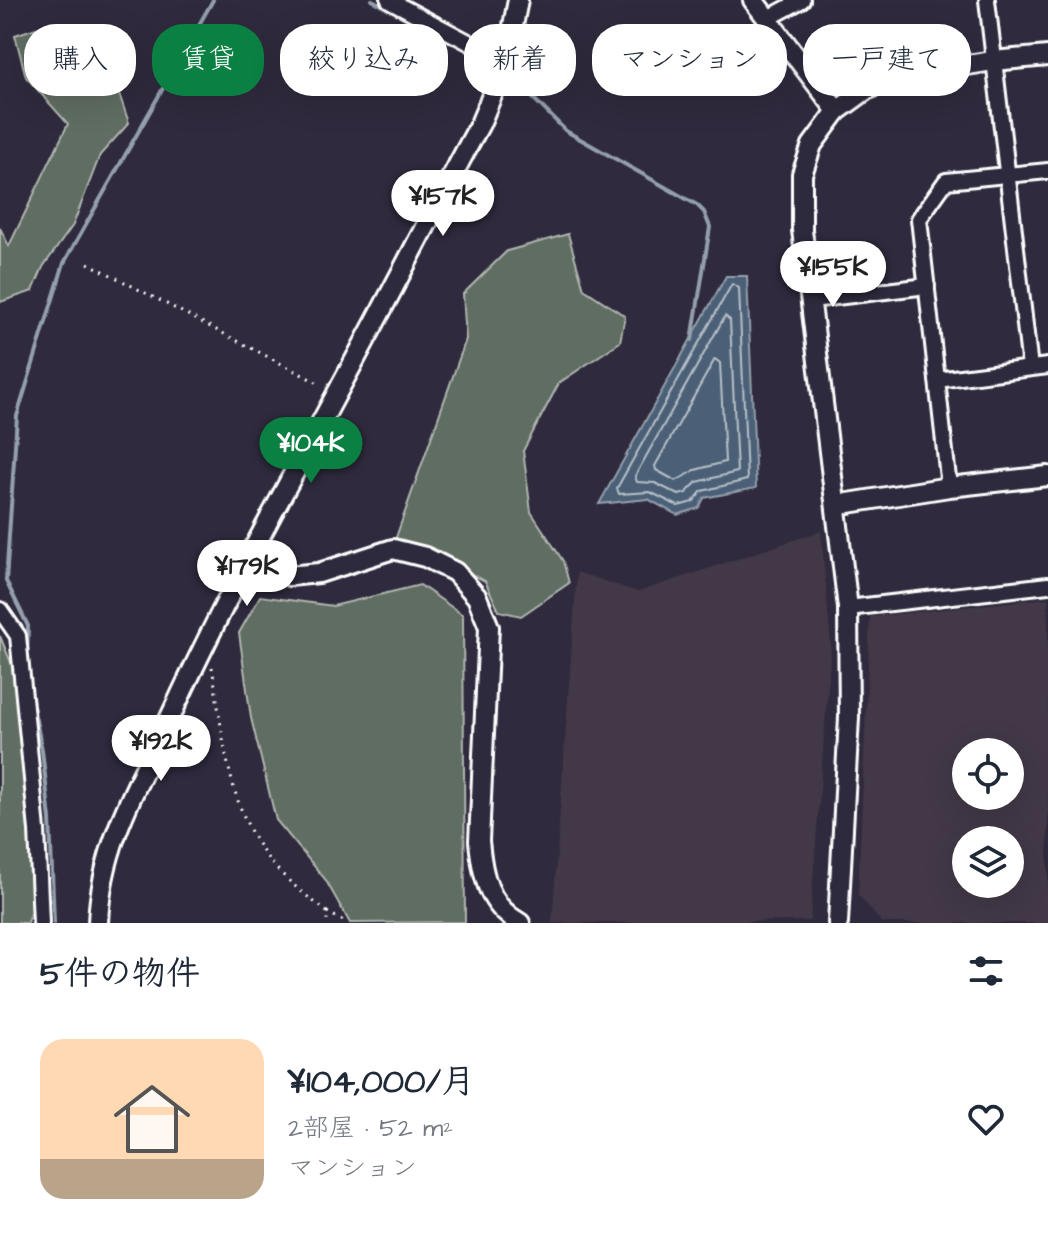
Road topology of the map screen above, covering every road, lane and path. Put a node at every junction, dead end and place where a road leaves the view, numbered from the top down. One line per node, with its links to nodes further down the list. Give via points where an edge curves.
1 (389, 0): 8 (street)
2 (518, 0): 7 (street)
3 (753, 0): 6 (street)
4 (802, 0): 6 (street)
5 (987, 0): 10 (street)
6 (767, 19): 12 (street)
7 (513, 24)
8 (464, 40)
9 (1048, 56): 10 (street)
10 (993, 61): 12 (street, via 903,75 866,90); 14 (street)
11 (492, 96): 21 (street)
12 (837, 111): 17 (street, via 812,145 802,174)
13 (1048, 171): 14 (street)
14 (1010, 176): 16 (street, via 946,181 919,219); 19 (street)
15 (88, 263): 21 (path)
16 (927, 286): 17 (street); 20 (street)
17 (811, 300): 24 (street)
18 (1048, 366): 19 (street)
19 (1030, 368): 20 (street)
20 (937, 380): 23 (street)
21 (336, 393): 25 (street)
22 (1047, 481): 23 (street)
23 (949, 487): 24 (street)
24 (836, 505): 27 (street)
25 (250, 557): 29 (street); 35 (street, via 289,576 319,573 393,549 442,563 477,597 489,627 482,872 492,896)
26 (1048, 585): 27 (street)
27 (848, 608): 36 (street, via 849,717)
28 (0, 610): 31 (street, via 18,636)
29 (206, 639): 30 (path, via 224,747 243,814 260,848); 32 (street, via 123,811 101,891)
30 (327, 912): 33 (path); 34 (path)
31 (41, 923)
32 (98, 923)
33 (327, 923)
34 (347, 923)
35 (520, 923)
36 (838, 923)

